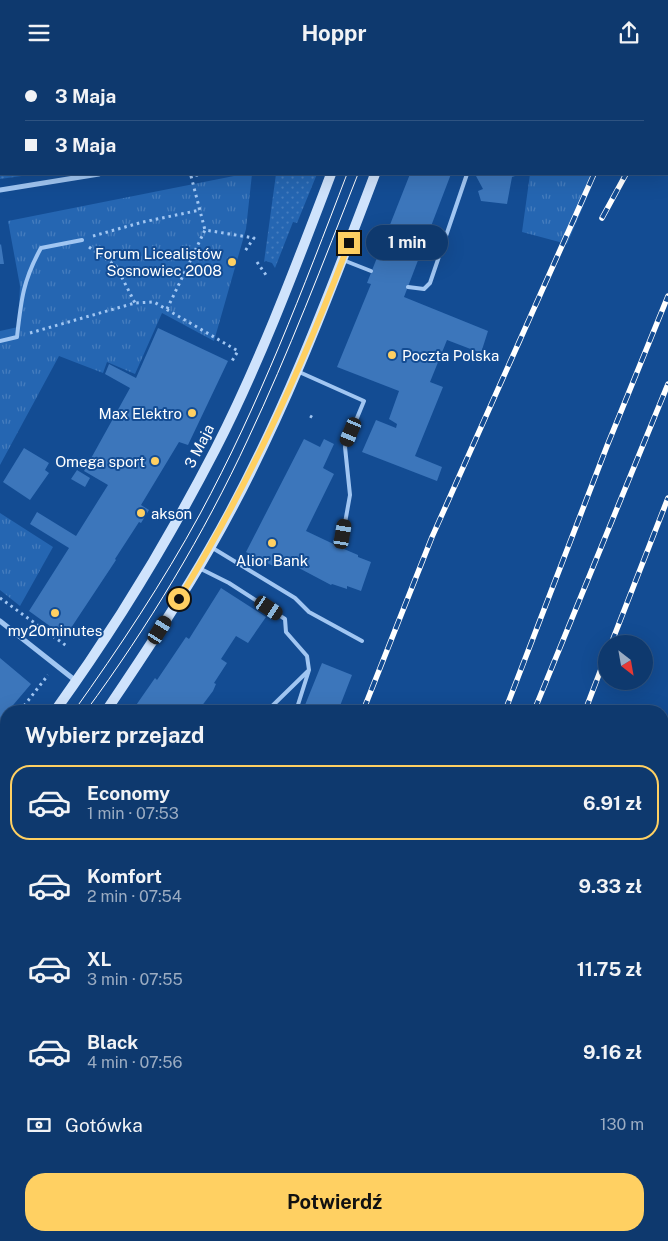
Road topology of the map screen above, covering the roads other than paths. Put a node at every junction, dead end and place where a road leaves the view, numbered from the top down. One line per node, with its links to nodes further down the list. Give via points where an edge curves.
1 (93, 175): 5 (street)
2 (331, 175): 18 (main road, 3 Maja, via 262,346 216,449 151,567)
3 (375, 175): 7 (main road)
4 (467, 175): 9 (lane, via 430,283 424,289)
5 (0, 190)
6 (82, 240): 10 (lane, via 41,248 21,296 17,337)
7 (343, 260): 8 (lane); 11 (main road)
8 (371, 271)
9 (408, 287)
10 (0, 341)
11 (297, 371): 12 (lane, via 364,401 345,447 350,495); 13 (main road)
12 (343, 534)
13 (211, 547): 14 (main road); 16 (lane, via 296,598 309,611)
14 (199, 567): 17 (lane, via 286,619 286,633 307,655); 20 (main road)
15 (0, 621): 18 (street)
16 (362, 641)
17 (309, 670): 21 (lane); 22 (lane)
18 (77, 681): 19 (main road, 3 Maja)
19 (59, 705)
20 (110, 705)
21 (273, 705)
22 (298, 705)

